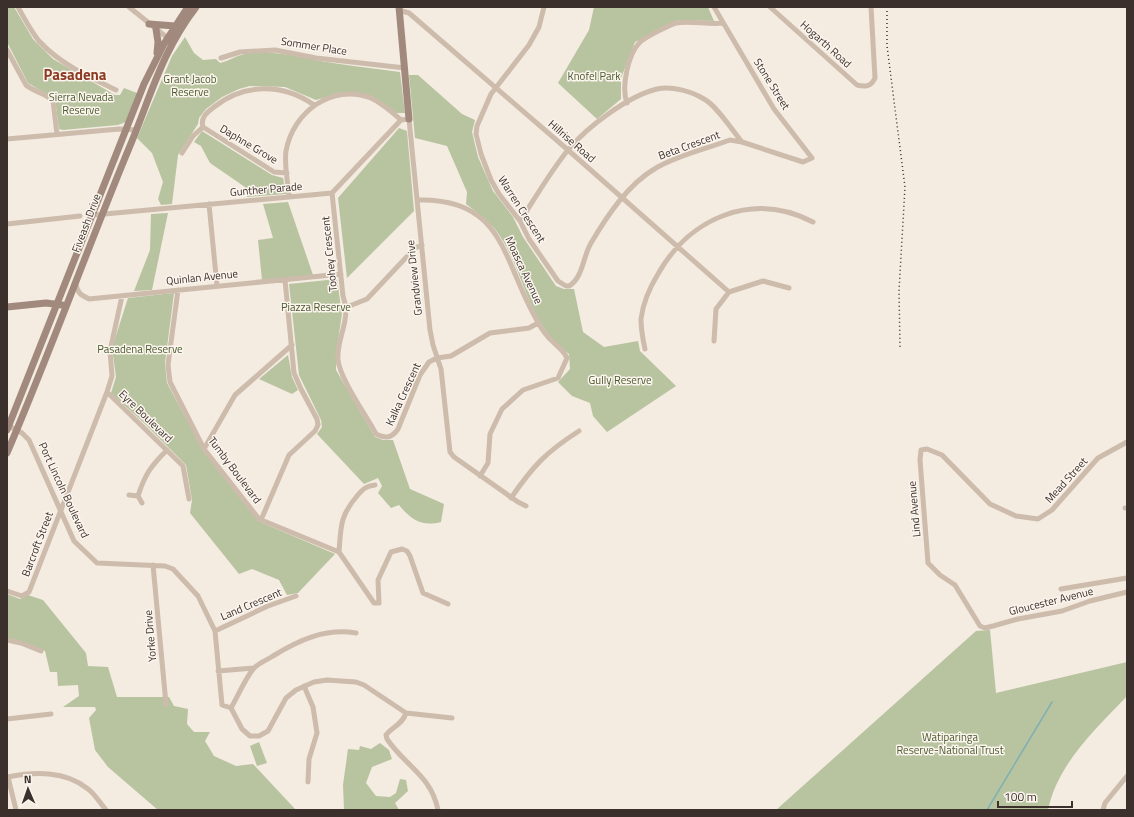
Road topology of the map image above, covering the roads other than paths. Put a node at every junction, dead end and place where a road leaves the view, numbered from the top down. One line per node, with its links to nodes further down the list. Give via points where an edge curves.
1 (18, 7): 21 (street, via 39,40 58,58 77,71)
2 (129, 7): 11 (street)
3 (188, 7): 12 (main road, Fiveash Drive)
4 (196, 7): 14 (main road, Fiveash Drive)
5 (544, 7): 20 (street, Warren Crescent, via 539,27 529,45)
6 (714, 7): 10 (street, Stone Street)
7 (770, 7): 8 (street, Hogarth Road, via 856,84 865,86 873,83 875,78)
8 (871, 7)
9 (399, 9): 19 (main road, Grandview Drive); 20 (street, Hillrise Road, via 409,13)
10 (723, 23): 22 (street, via 676,23 641,41 636,46 624,80); 34 (street, Stone Street, via 774,109 811,155 809,161)
11 (149, 24): 12 (main road); 13 (street)
12 (174, 26): 14 (main road, Fiveash Drive)
13 (156, 29): 14 (street); 18 (main road)
14 (170, 40): 18 (main road, Fiveash Drive); 28 (main road, Fiveash Drive)
15 (7, 50): 16 (street)
16 (8, 56): 29 (street, via 26,85 53,101)
17 (221, 58): 19 (street, Sommer Place, via 240,52 275,50)
18 (156, 59): 27 (main road, Fiveash Drive)
19 (405, 68): 24 (main road, Grandview Drive)
20 (495, 87): 32 (street, Hillrise Road); 43 (street, Warren Crescent, via 477,126 476,134 491,180)
21 (116, 90)
22 (627, 103): 31 (street, via 658,89 688,92 705,99); 32 (street, via 590,129)
23 (314, 105): 25 (street, via 338,96 355,95 372,99); 26 (street, via 285,91 251,89 220,102 203,118); 35 (street, via 304,114 291,134 286,153)
24 (409, 119): 25 (street); 39 (street, Grandview Drive)
25 (401, 120): 36 (street)
26 (203, 127): 33 (street, via 193,136); 35 (street, Daphne Grove, via 274,172)
27 (128, 128): 28 (street); 29 (street); 41 (main road, Fiveash Drive)
28 (137, 130): 41 (main road, Fiveash Drive)
29 (57, 134): 30 (street)
30 (7, 139)
31 (742, 142): 34 (street, Beta Crescent); 38 (street, Beta Crescent, via 730,140 668,162 656,168)
32 (568, 150): 38 (street, Hillrise Road); 43 (street)
33 (182, 153)
34 (802, 162)
35 (287, 173): 37 (street)
36 (332, 193): 37 (street, Gunther Parade); 48 (street, Toohey Crescent)
37 (289, 197): 40 (street, Gunther Parade)
38 (622, 198): 47 (street, Hillrise Road); 52 (street, Beta Crescent, via 591,243 578,278)
39 (418, 200): 46 (street, Grandview Drive); 61 (street, Moasca Avenue, via 460,205 485,220 505,251)
40 (209, 204): 41 (street, Gunther Parade); 51 (street)
41 (97, 215): 50 (main road, Fiveash Drive); 57 (main road, Fiveash Drive)
42 (80, 216): 45 (street)
43 (520, 221): 52 (street, Warren Crescent, via 529,239 558,281)
44 (813, 222): 47 (street, via 779,209 745,209 692,231)
45 (7, 224)
46 (422, 245): 60 (street, via 415,248 367,299); 65 (street, Grandview Drive, via 430,330)
47 (677, 246): 55 (street, Hillrise Road); 64 (street, via 663,264 647,295 641,319)
48 (341, 274): 49 (street, Quinlan Avenue); 60 (street, Toohey Crescent)
49 (285, 280): 51 (street, Quinlan Avenue); 63 (street)
50 (75, 282): 56 (street, Quinlan Avenue, via 77,291 89,299); 58 (main road, Fiveash Drive)
51 (217, 286): 54 (street, Quinlan Avenue)
52 (570, 286)
53 (790, 288): 55 (street, via 763,281)
54 (178, 290): 56 (street, Quinlan Avenue); 72 (street, Tumby Boulevard, via 168,365 170,382)
55 (729, 292): 62 (street, via 716,309)
56 (122, 296): 66 (street, Eyre Boulevard, via 110,351 112,376)
57 (58, 304): 58 (main road); 59 (main road); 67 (main road, Fiveash Drive)
58 (66, 306): 68 (main road, Fiveash Drive)
59 (7, 307)
60 (347, 307): 70 (street, Toohey Crescent, via 338,358 340,370 376,434)
61 (538, 323): 65 (street, via 529,328 490,333 451,356); 76 (street, Moasca Avenue, via 547,337 567,355 564,368 558,378 523,390 502,409 490,434 488,463)
62 (714, 341)
63 (292, 346): 72 (street, via 235,395); 85 (street, via 294,373 318,425 315,431 289,455)
64 (645, 349)
65 (437, 358): 70 (street, Kalka Crescent, via 429,362 420,375 398,429); 76 (street, Grandview Drive, via 441,369 450,452)
66 (107, 392): 73 (street, Eyre Boulevard); 84 (street, Barcroft Street)
67 (8, 428): 68 (street, Port Lincoln Boulevard)
68 (17, 430): 75 (main road, Fiveash Drive); 84 (street, Port Lincoln Boulevard, via 29,440)
69 (579, 431): 80 (street, via 554,447 532,468)
70 (388, 438)
71 (1127, 442): 74 (street, Mead Street, via 1098,458 1052,510 1038,519 1016,516 990,504 942,455 927,449)
72 (204, 449): 85 (street, Tumby Boulevard)
73 (167, 450): 79 (street, via 149,468); 81 (street, Eyre Boulevard, via 183,466)
74 (921, 450): 94 (street, Lind Avenue, via 929,566 955,585)
75 (7, 453)
76 (480, 476): 80 (street, Grandview Drive)
77 (376, 485): 86 (street, via 364,488 346,508)
78 (129, 495): 79 (street)
79 (138, 496): 82 (street)
80 (511, 498): 83 (street, Grandview Drive)
81 (189, 499)
82 (142, 503)
83 (526, 506)
84 (60, 511): 87 (street, Port Lincoln Boulevard, via 74,541 97,562); 90 (street, Barcroft Street, via 29,592 22,596)
85 (261, 520): 86 (street, Tumby Boulevard)
86 (339, 552): 93 (street, via 374,603 379,602 378,580 391,552 402,548 410,556 423,593)
87 (153, 566): 95 (street, Port Lincoln Boulevard, via 172,569 198,596); 102 (street, Yorke Drive)
88 (1127, 578): 89 (street, Gloucester Avenue)
89 (1061, 589)
90 (7, 591)
91 (1127, 592): 94 (street, Gloucester Avenue, via 1062,611 985,628)
92 (296, 596): 95 (street, Land Crescent)
93 (448, 604)
94 (980, 626)
95 (215, 631): 100 (street, Port Lincoln Boulevard)
96 (356, 633): 99 (street, via 344,631 294,642)
97 (7, 640): 98 (street)
98 (41, 651)
99 (254, 668): 100 (street); 103 (street)
100 (218, 670): 103 (street, Port Lincoln Boulevard, via 222,705)
101 (304, 686): 103 (street, via 286,698 268,731 258,736 250,736 242,729); 105 (street, via 327,680 356,682 374,691); 110 (street, via 313,707 317,733 309,759)
102 (166, 704)
103 (231, 708)
104 (51, 714): 107 (street)
105 (406, 714): 106 (street); 113 (street, via 398,725 389,731 387,739 428,784)
106 (452, 718)
107 (7, 719)
108 (1127, 776): 114 (street)
109 (7, 777): 111 (street); 112 (street, via 41,773 63,777 89,789)
110 (308, 782)
111 (16, 810)
112 (106, 810)
113 (438, 810)
114 (1103, 810)

